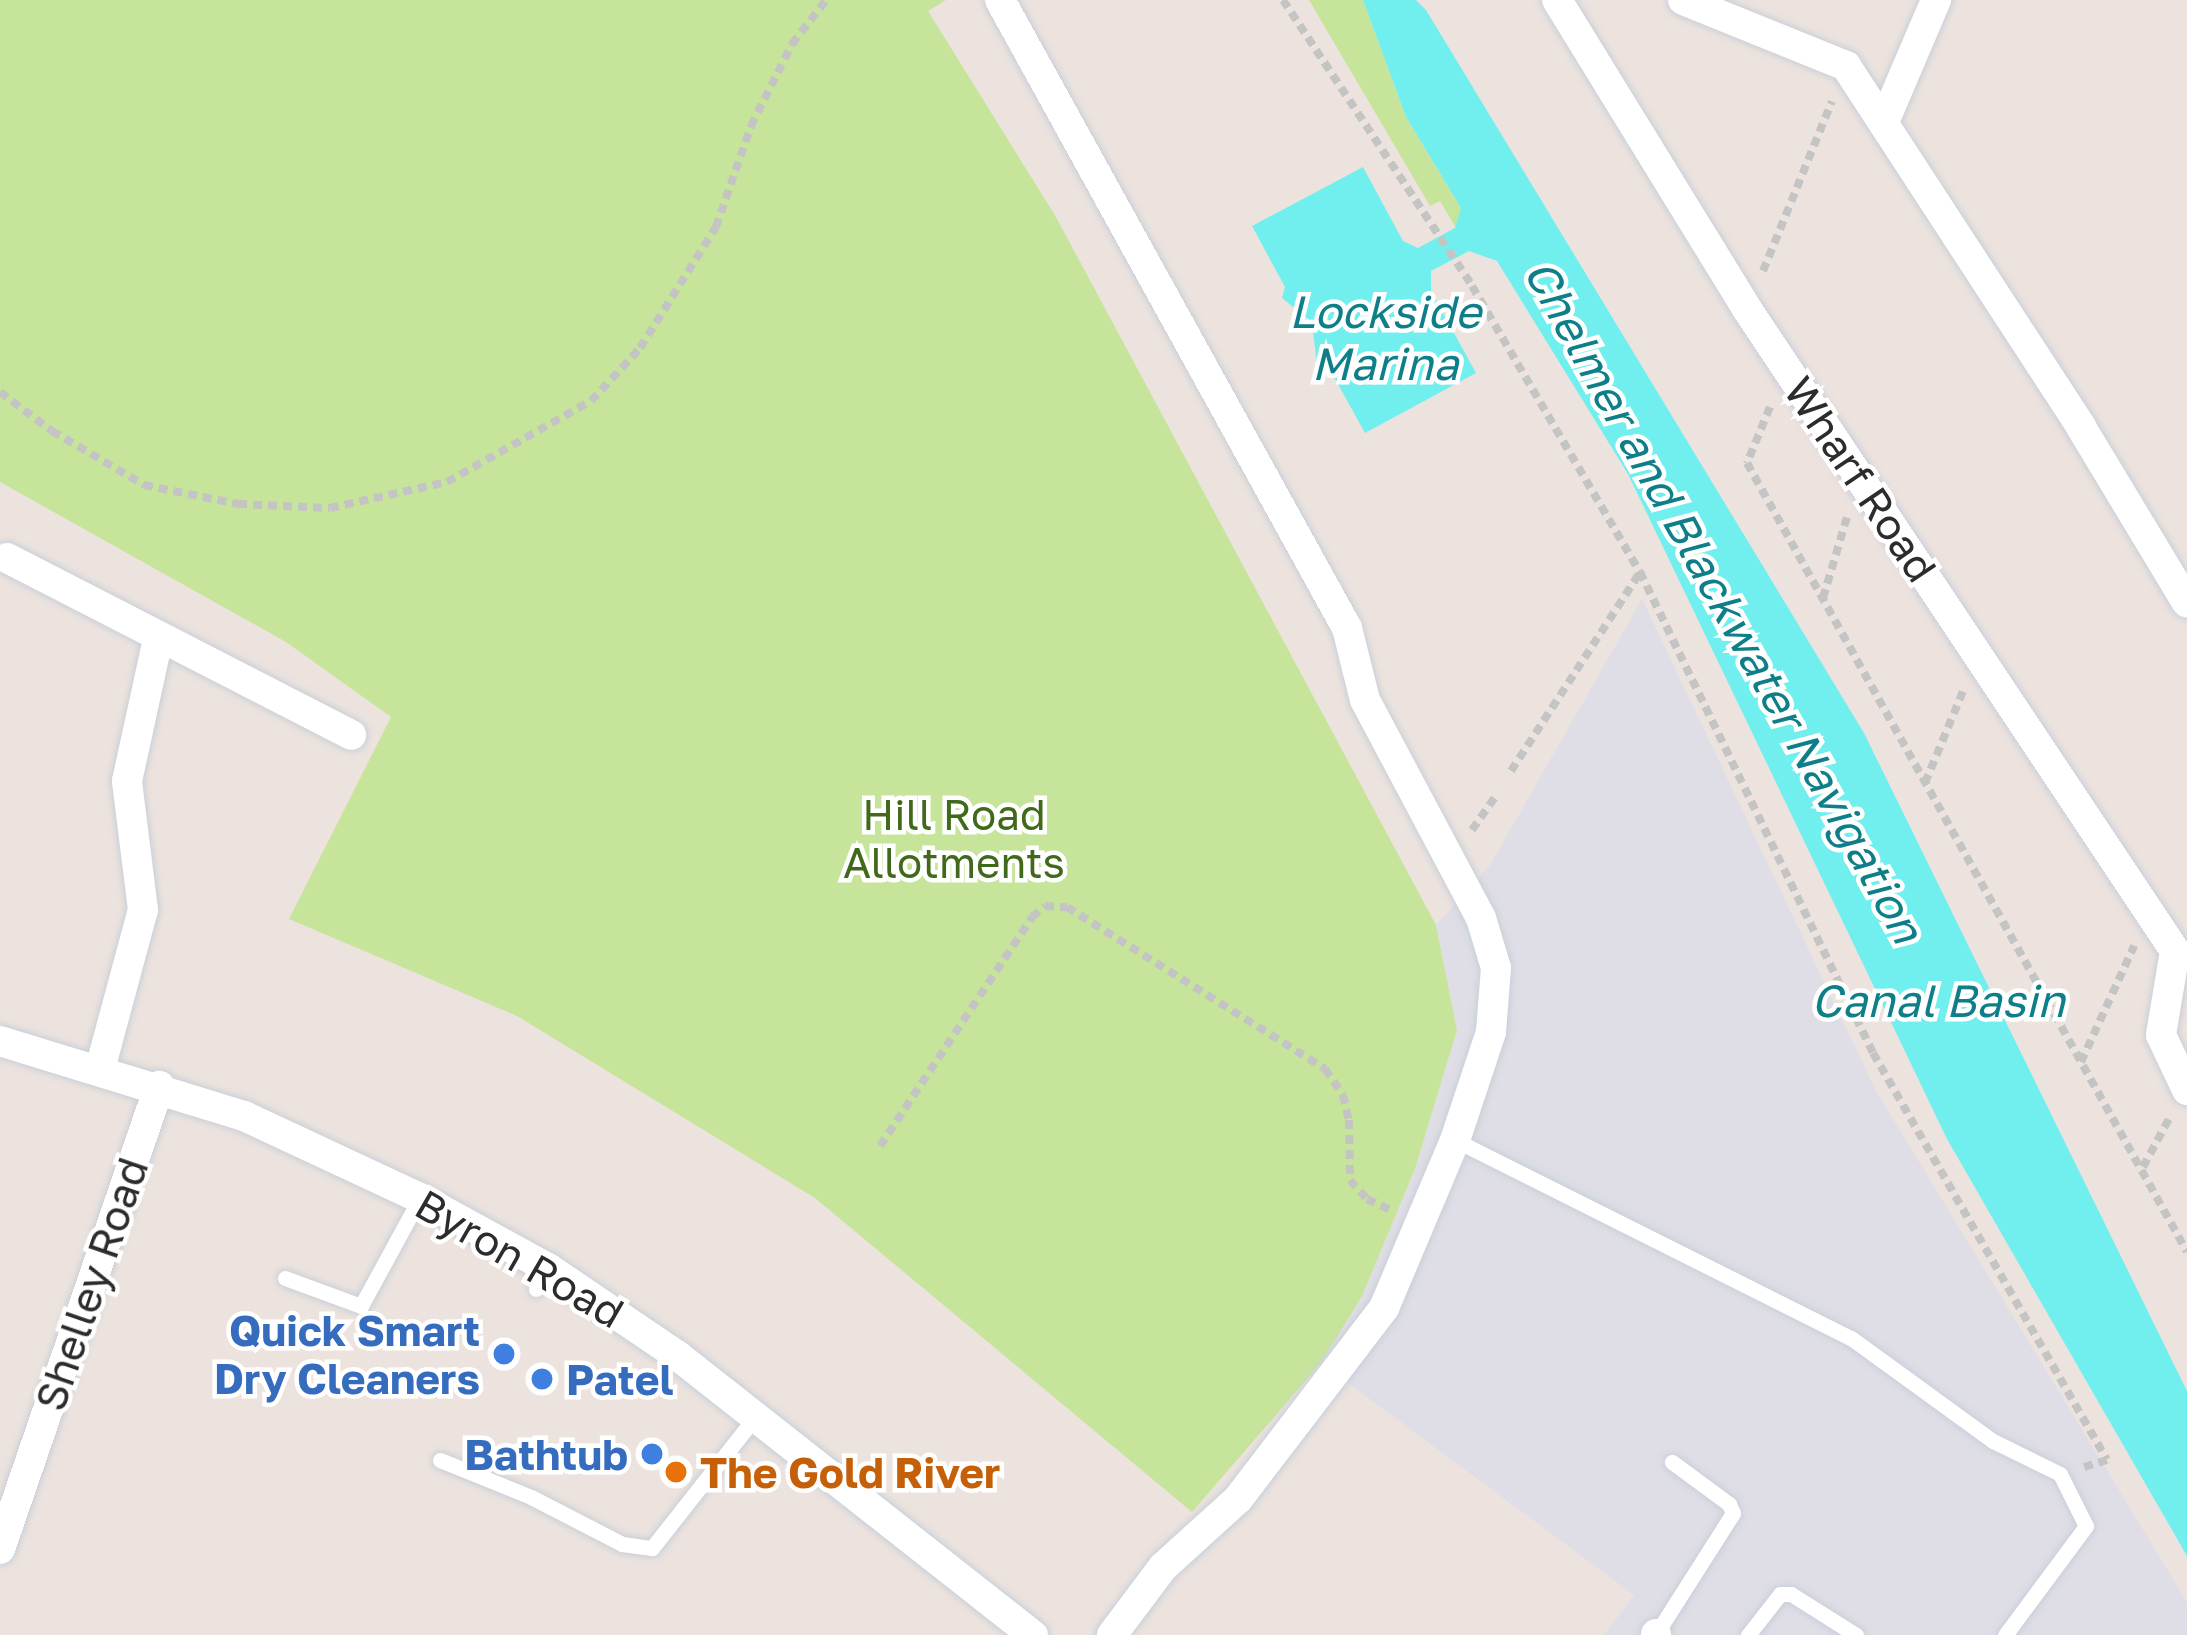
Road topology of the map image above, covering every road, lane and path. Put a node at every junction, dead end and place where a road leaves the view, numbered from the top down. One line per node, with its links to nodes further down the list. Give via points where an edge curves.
1 (826, 0): 11 (path, via 792,44 751,126 716,227 640,348 591,401 447,482 331,508 238,504 144,484)
2 (1000, 0): 29 (street, via 1347,628 1365,700 1481,918 1496,968 1491,1032)
3 (1283, 0): 14 (path, via 1472,286)
4 (1557, 0): 9 (street, Wharf Road)
5 (1683, 0): 7 (street)
6 (1936, 0): 8 (street)
7 (1846, 66): 8 (street); 9 (path)
8 (1885, 122): 16 (street)
9 (1748, 309): 10 (street, Wharf Road)
10 (1786, 367): 12 (street, Wharf Road); 15 (path, via 1747,464)
11 (0, 392)
12 (1859, 476): 15 (path); 18 (street, Wharf Road)
13 (7, 558): 17 (street)
14 (1640, 572): 20 (path); 39 (path, via 1873,1053 2107,1460)
15 (1822, 598): 21 (path)
16 (2187, 603)
17 (158, 639): 19 (street); 26 (street, via 127,781 143,910)
18 (1978, 654): 21 (path); 22 (street, Wharf Road)
19 (351, 735)
20 (1511, 771)
21 (1925, 783): 25 (path)
22 (2149, 911): 23 (street, Wharf Road); 25 (path)
23 (2181, 937): 28 (street, Wharf Road, via 2161,1035)
24 (0, 1041): 26 (street, Byron Road)
25 (2081, 1062): 31 (path)
26 (100, 1069): 27 (street, Byron Road)
27 (159, 1086): 32 (street, Byron Road, via 244,1115); 40 (street, Shelley Road)
28 (2186, 1088): 31 (path)
29 (1455, 1140): 33 (street); 39 (lane, via 1851,1338 1993,1441)
30 (880, 1146): 33 (path, via 1033,916 1045,906 1067,907 1325,1069 1346,1108 1350,1180 1367,1198)
31 (2143, 1167): 34 (path)
32 (420, 1198): 35 (lane, via 361,1306); 36 (street, Byron Road)
33 (1421, 1221): 42 (street, via 1384,1308 1353,1352 1238,1499 1163,1568)
34 (2187, 1252)
35 (285, 1278)
36 (755, 1417): 37 (lane, via 652,1548 622,1544); 41 (street, Byron Road)
37 (440, 1460)
38 (1672, 1462): 43 (lane, via 1733,1513)
39 (2060, 1474): 46 (lane, via 2086,1526)
40 (0, 1549)
41 (1033, 1635)
42 (1112, 1635)
43 (1656, 1635)
44 (1748, 1635): 45 (lane, via 1780,1594)
45 (1856, 1635)
46 (2005, 1635)

